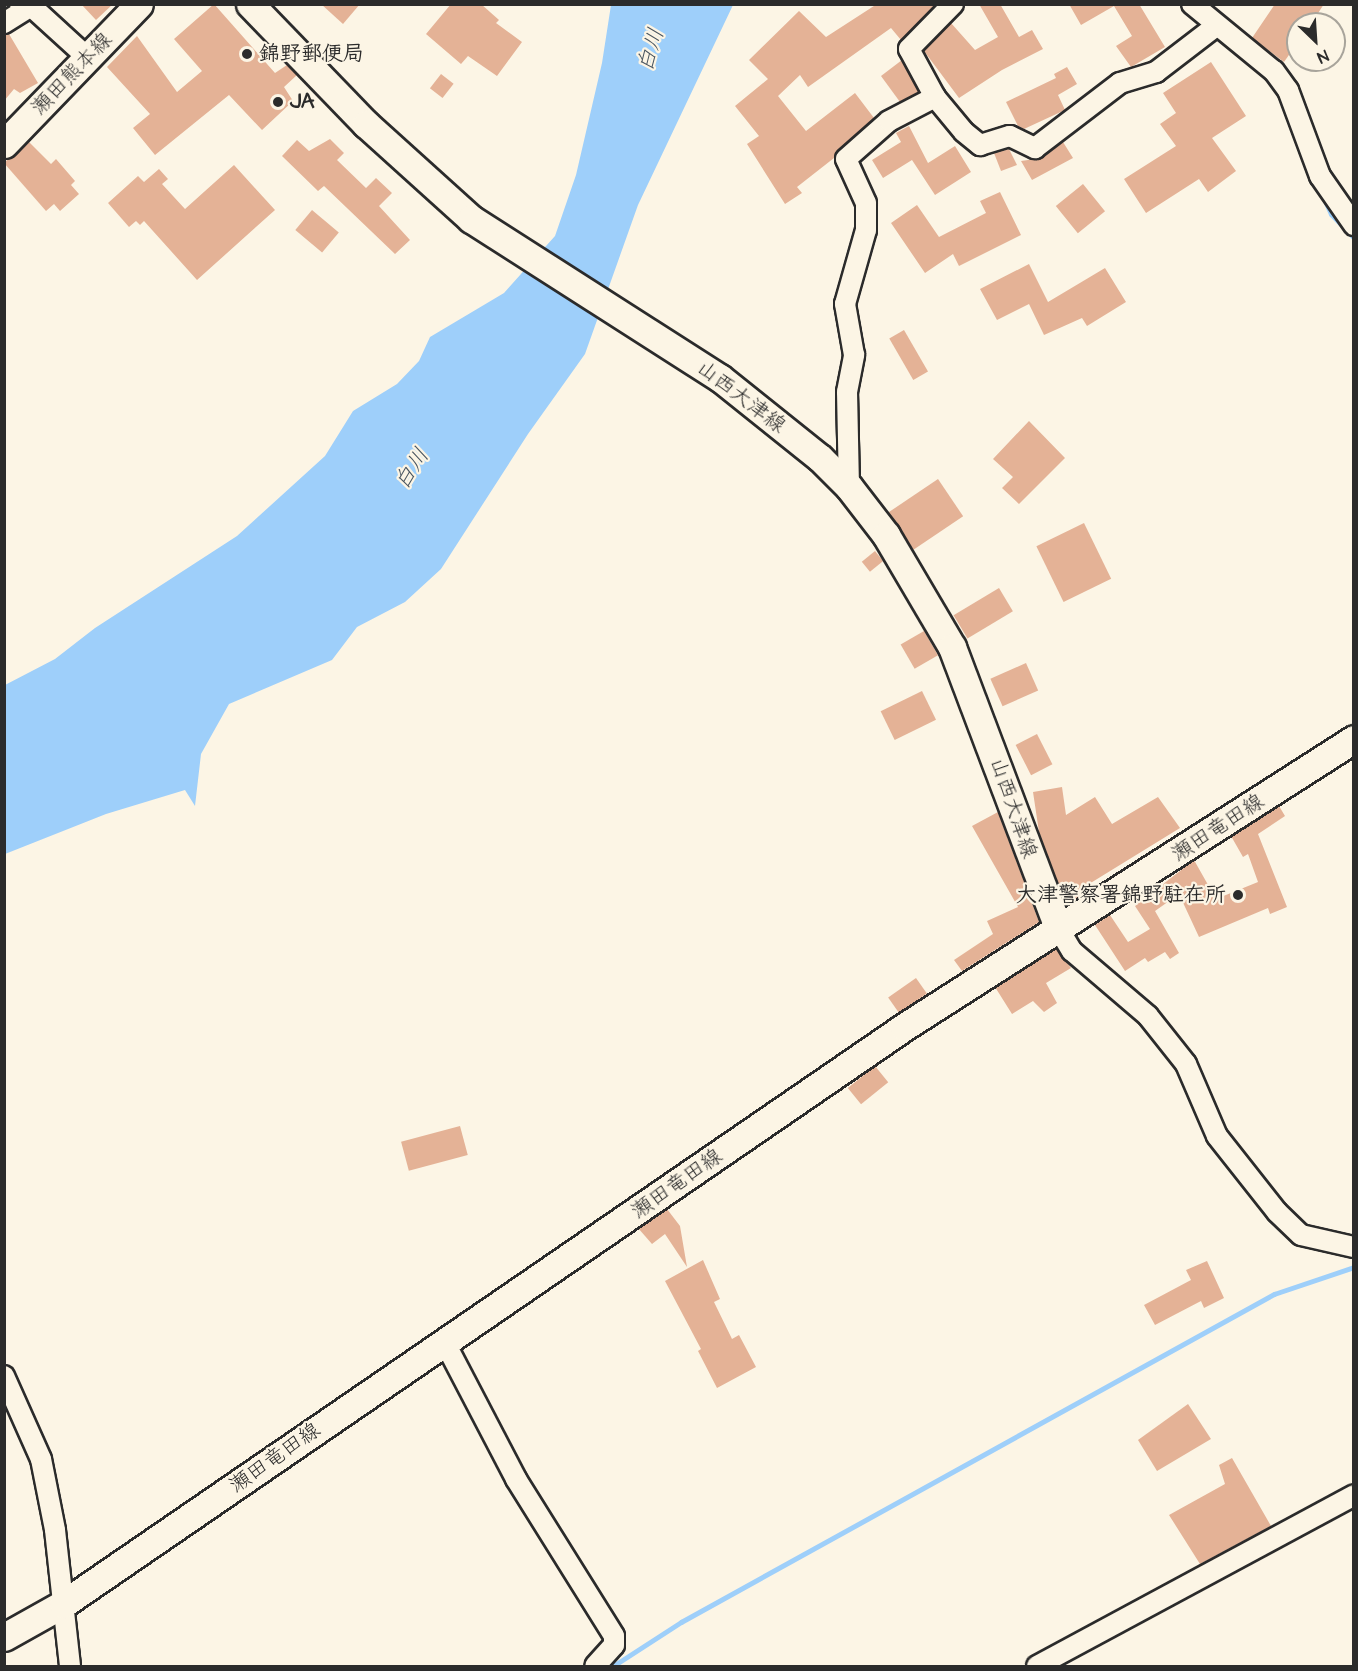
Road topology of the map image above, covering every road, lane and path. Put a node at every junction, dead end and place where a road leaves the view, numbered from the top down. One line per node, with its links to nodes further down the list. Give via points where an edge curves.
1 (139, 4): 8 (main road, 瀬田熊本線)
2 (250, 4): 12 (main road, 山西大津線, via 366,124 471,219 720,378 820,458)
3 (952, 4): 9 (street, via 909,49)
4 (1192, 4): 7 (street)
5 (25, 5): 6 (street); 8 (street)
6 (4, 23)
7 (1216, 26): 9 (street, via 1156,72 1120,83 1035,148 1010,136 980,145); 11 (street, via 1274,71 1288,90 1320,176)
8 (88, 58): 10 (main road, 瀬田熊本線)
9 (935, 97): 12 (street, via 889,121 846,159 866,203 866,230 845,304 854,355 847,392)
10 (4, 144)
11 (1353, 225)
12 (849, 487): 14 (main road, 山西大津線, via 886,535 952,647)
13 (1353, 739): 14 (main road, 瀬田竜田線)
14 (1058, 928): 15 (street, via 1072,951 1149,1016 1186,1064 1217,1136 1276,1212 1301,1235); 16 (main road, 瀬田竜田線, via 904,1027)
15 (1353, 1247)
16 (444, 1341): 19 (main road, 瀬田竜田線); 22 (street, via 516,1479 614,1636 614,1645)
17 (4, 1376): 19 (street, via 41,1460)
18 (1353, 1495): 23 (street)
19 (63, 1604): 20 (main road, 瀬田竜田線); 21 (street)
20 (4, 1637)
21 (70, 1666)
22 (595, 1666)
23 (1037, 1666)

